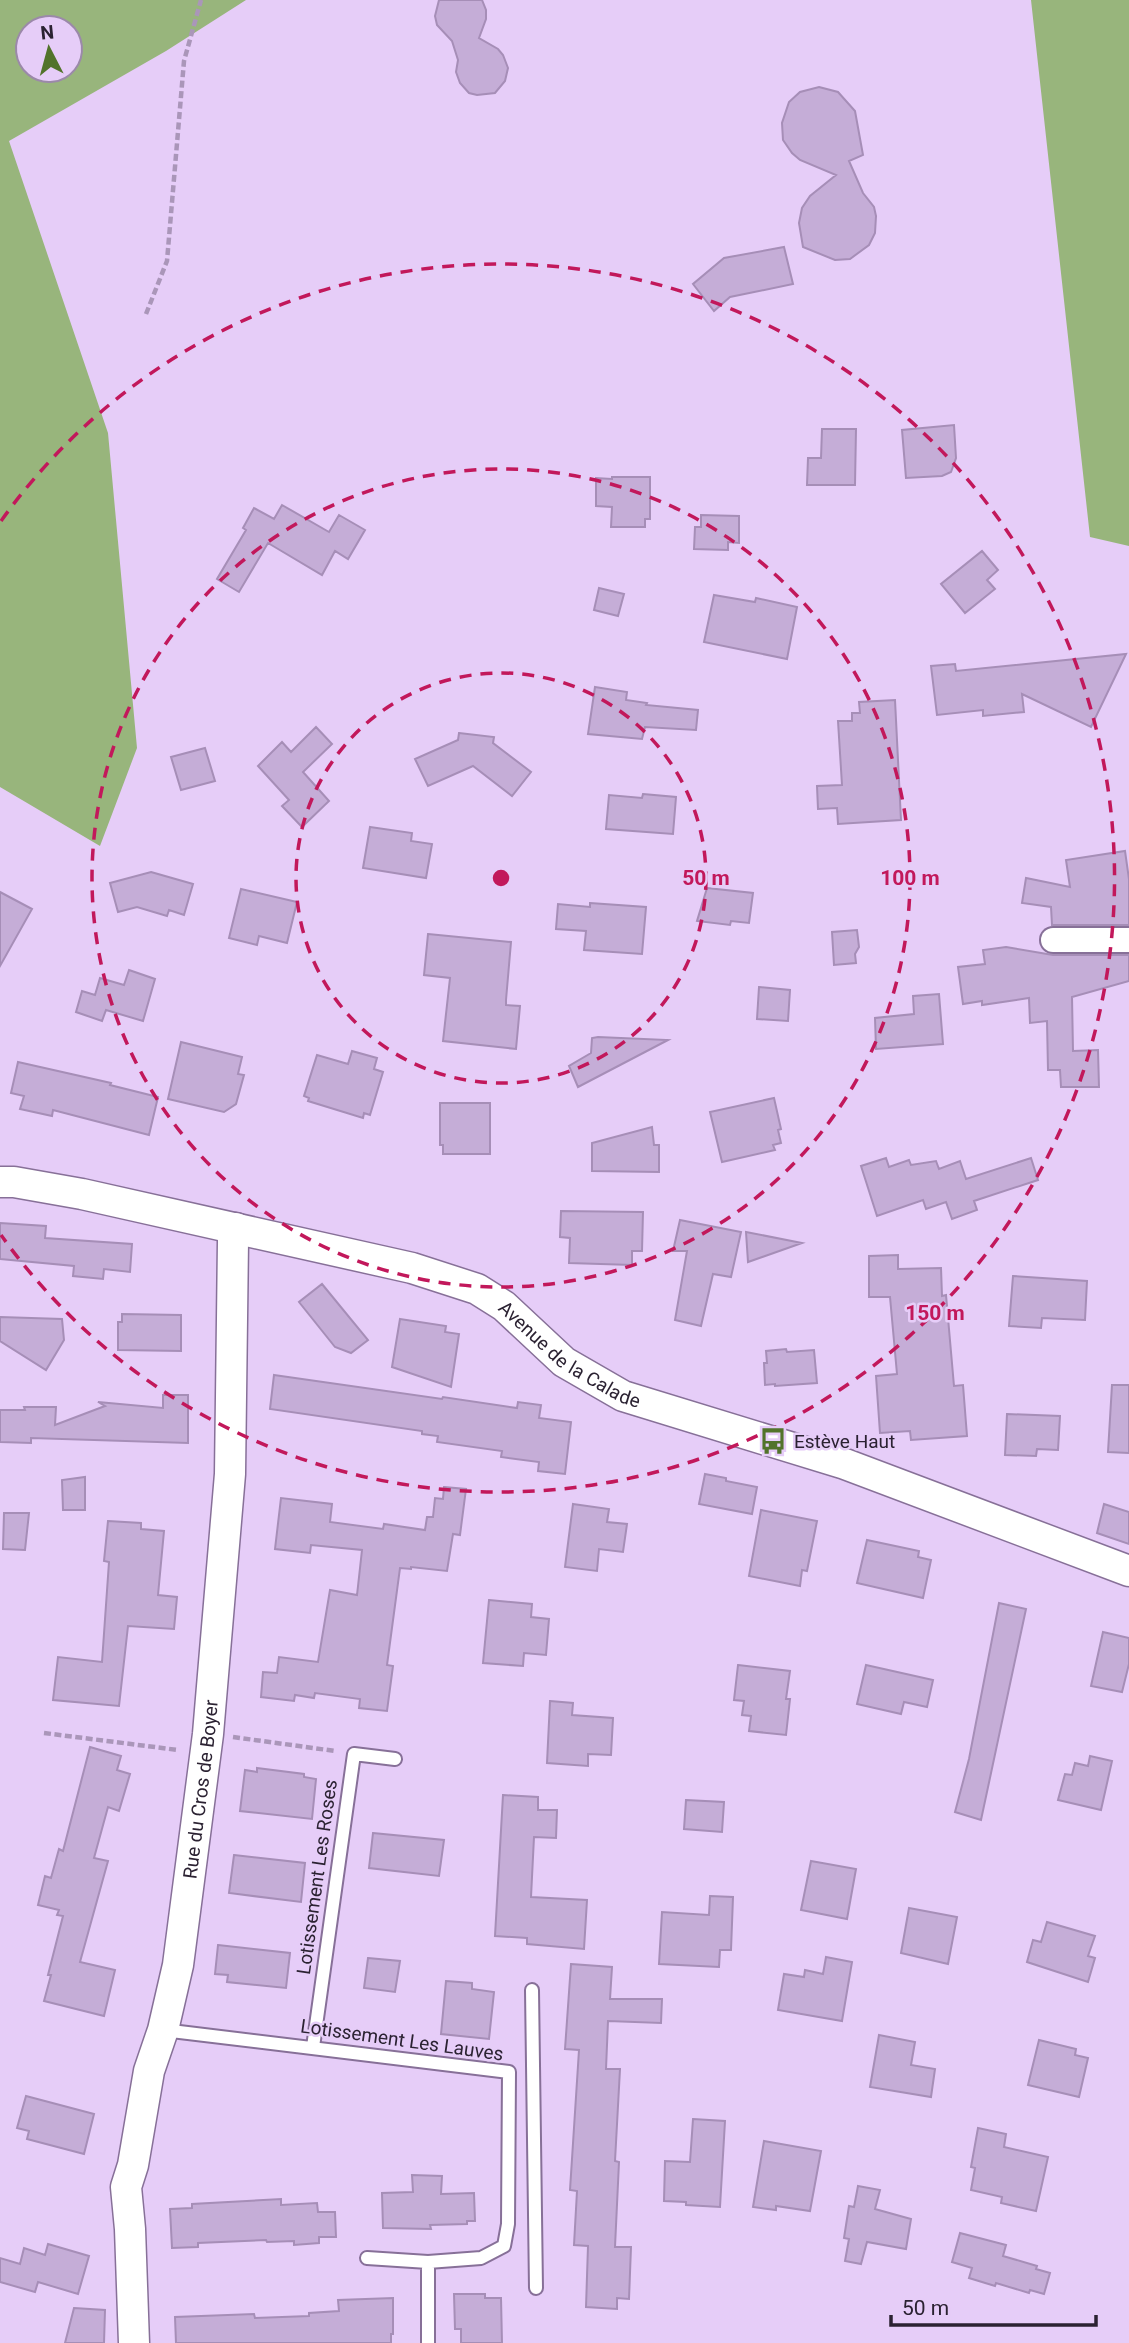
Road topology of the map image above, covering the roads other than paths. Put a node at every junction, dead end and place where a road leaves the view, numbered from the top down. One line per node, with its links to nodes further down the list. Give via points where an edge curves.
1 (1053, 940): 2 (street)
2 (1129, 940)
3 (0, 1182): 4 (street, Avenue de la Calade, via 82,1194)
4 (236, 1228): 5 (street, Avenue de la Calade, via 456,1280 504,1306 564,1362 623,1396 845,1464); 8 (street, Rue du Cros de Boyer, via 230,1474 207,1744 178,1965)
5 (1129, 1571)
6 (395, 1759): 9 (lane, Lotissement Les Roses, via 354,1754)
7 (532, 1990): 11 (lane)
8 (163, 2030): 9 (lane, Lotissement Les Lauves); 15 (street, Rue du Cros de Boyer, via 149,2071 126,2187)
9 (313, 2047): 10 (lane, Lotissement Les Lauves)
10 (509, 2071): 11 (lane); 13 (lane, Lotissement Les Lauves, via 504,2246 481,2258)
11 (533, 2074): 14 (lane)
12 (367, 2258): 13 (lane, Lotissement Les Lauves)
13 (428, 2262): 16 (lane)
14 (536, 2288)
15 (134, 2343)
16 (428, 2343)

